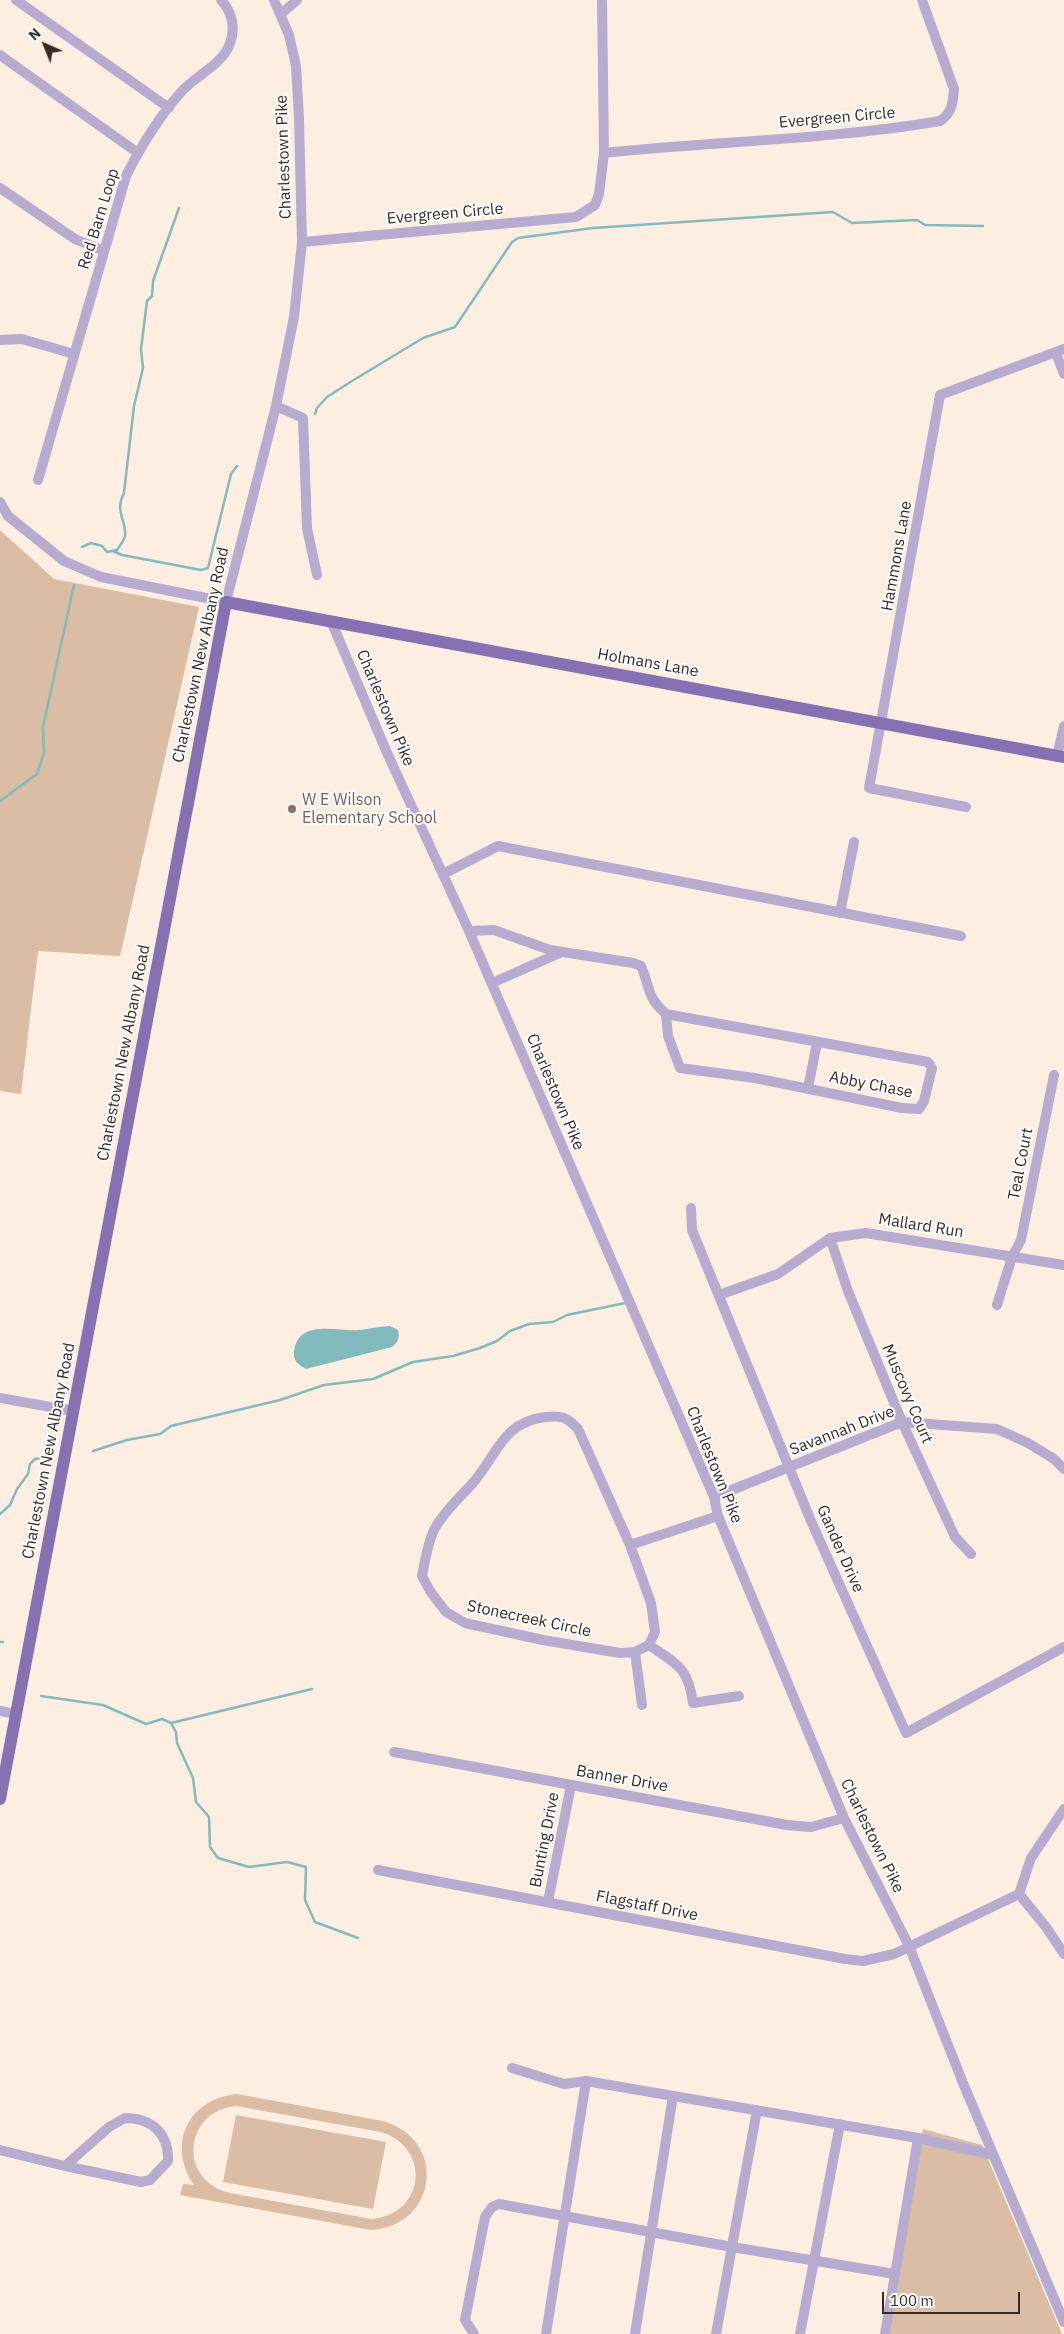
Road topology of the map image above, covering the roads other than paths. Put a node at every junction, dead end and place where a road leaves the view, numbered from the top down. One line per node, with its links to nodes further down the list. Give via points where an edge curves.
1 (16, 0): 9 (street)
2 (221, 0): 9 (street, Red Barn Loop, via 232,20 228,48 182,91)
3 (274, 0): 7 (street, Charlestown Pike)
4 (297, 0): 7 (street)
5 (602, 0): 11 (street, Evergreen Circle)
6 (922, 0): 11 (street, Evergreen Circle, via 954,89 953,105 940,121 880,131)
7 (281, 14): 13 (street, Charlestown Pike, via 296,66)
8 (0, 55): 10 (street)
9 (169, 108): 10 (street, Red Barn Loop)
10 (138, 153): 14 (street, Red Barn Loop, via 118,198)
11 (604, 154): 13 (street, Evergreen Circle, via 595,205 576,217)
12 (0, 188): 14 (street, via 75,239)
13 (302, 242): 15 (street, Charlestown Pike)
14 (104, 251): 18 (street, Red Barn Loop)
15 (294, 317): 20 (street, Charlestown New Albany Road)
16 (0, 340): 18 (street, via 22,339)
17 (1060, 351): 19 (street); 26 (street, Hammons Lane, via 940,395)
18 (74, 354): 21 (street, Red Barn Loop)
19 (1064, 374)
20 (276, 406): 23 (street, via 303,418 307,528); 24 (street, Charlestown New Albany Road)
21 (38, 480)
22 (0, 502): 24 (street, via 8,516 64,562 101,577)
23 (317, 575)
24 (226, 602): 25 (main road, Holmans Lane); 48 (main road, Charlestown New Albany Road)
25 (331, 621): 26 (main road, Holmans Lane); 31 (street, Charlestown Pike)
26 (881, 722): 28 (main road, Holmans Lane); 29 (street, Hammons Lane, via 869,788)
27 (1064, 726): 28 (street)
28 (1061, 756)
29 (966, 807)
30 (854, 842): 32 (street)
31 (443, 874): 32 (street, via 498,846); 33 (street, Charlestown Pike)
32 (840, 913): 34 (street)
33 (469, 931): 35 (street, via 494,930); 36 (street, Charlestown Pike)
34 (961, 936)
35 (563, 952): 36 (street); 37 (street, via 640,966 646,988 655,1004)
36 (492, 983): 52 (street, Charlestown Pike)
37 (666, 1014): 38 (street, Abby Chase); 40 (street, Abby Chase, via 671,1049 680,1068)
38 (817, 1043): 40 (street); 40 (street, Abby Chase, via 928,1062 932,1068 919,1109)
39 (1054, 1075): 43 (street, Teal Court, via 1021,1240)
40 (808, 1088)
41 (691, 1208): 45 (street, Gander Drive, via 692,1230)
42 (830, 1238): 43 (street, Mallard Run, via 866,1232); 45 (street, Mallard Run, via 778,1274); 49 (street, Muscovy Court, via 848,1291)
43 (1012, 1257): 44 (street, Mallard Run); 46 (street, Teal Court)
44 (1064, 1265)
45 (718, 1295): 50 (street, Gander Drive)
46 (997, 1305)
47 (0, 1398): 48 (street)
48 (73, 1411): 62 (main road, Charlestown New Albany Road)
49 (902, 1422): 50 (street, Savannah Drive); 51 (street, Savannah Drive, via 997,1429 1028,1443); 55 (street, Muscovy Court, via 955,1537)
50 (789, 1467): 52 (street, Savannah Drive); 57 (street, Gander Drive, via 906,1732)
51 (1064, 1469)
52 (714, 1497): 53 (street, Charlestown Pike)
53 (718, 1516): 54 (street); 67 (street, Charlestown Pike)
54 (630, 1545): 56 (street, Stonecreek Circle, via 651,1603 655,1632); 58 (street, Stonecreek Circle, via 578,1429 567,1418 551,1416 531,1419 511,1430 472,1483 456,1498 434,1529 422,1576 446,1612 465,1623 543,1640 620,1653)
55 (971, 1554)
56 (649, 1646): 58 (street, Stonecreek Circle); 59 (street, via 686,1674 693,1703)
57 (1064, 1647)
58 (635, 1652): 60 (street)
59 (739, 1696)
60 (642, 1706)
61 (0, 1711): 62 (street)
62 (16, 1714): 65 (main road, Charlestown New Albany Road)
63 (394, 1752): 64 (street, Banner Drive)
64 (571, 1785): 67 (street, Banner Drive, via 786,1826 811,1827); 70 (street, Bunting Drive)
65 (0, 1798)
66 (1064, 1809): 69 (street, via 1031,1858)
67 (844, 1818): 71 (street, Charlestown Pike)
68 (378, 1870): 70 (street, Flagstaff Drive)
69 (1019, 1894): 71 (street, Flagstaff Drive); 72 (street)
70 (548, 1902): 71 (street, Flagstaff Drive, via 846,1959 881,1959)
71 (909, 1946): 80 (street, Charlestown Pike)
72 (1064, 1954)
73 (512, 2068): 74 (street, via 564,2084)
74 (586, 2081): 75 (street); 82 (street)
75 (673, 2096): 76 (street); 83 (street)
76 (757, 2110): 77 (street); 84 (street)
77 (840, 2124): 78 (street); 85 (street)
78 (918, 2138): 80 (street); 86 (street)
79 (0, 2150): 81 (street)
80 (993, 2155): 87 (street, Charlestown Pike)
81 (65, 2166): 81 (street, via 141,2182 150,2180 168,2161 165,2137 155,2126 125,2118 109,2127)
82 (565, 2216): 83 (street); 88 (street, via 499,2204 488,2211 465,2320); 89 (street)
83 (652, 2232): 84 (street); 90 (street)
84 (732, 2247): 85 (street); 91 (street)
85 (814, 2261): 86 (street); 92 (street)
86 (895, 2274): 93 (street)
87 (1064, 2322)
88 (474, 2334)
89 (546, 2334)
90 (635, 2334)
91 (716, 2334)
92 (800, 2334)
93 (885, 2334)

